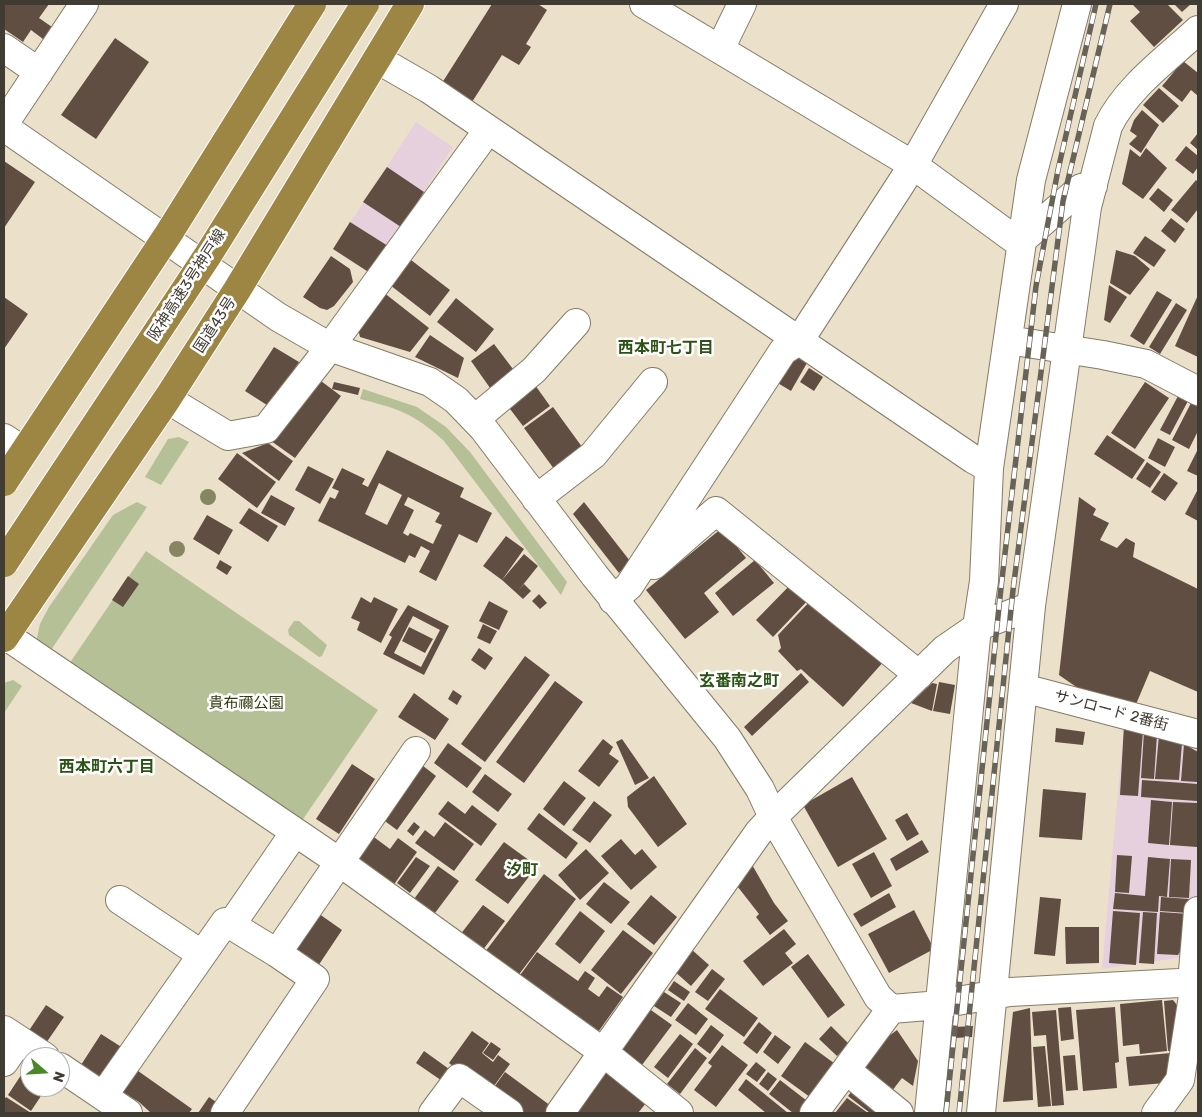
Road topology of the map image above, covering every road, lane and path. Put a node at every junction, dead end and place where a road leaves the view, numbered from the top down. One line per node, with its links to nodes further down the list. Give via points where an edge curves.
1 (84, 4): 14 (street)
2 (307, 4): 19 (highway)
3 (312, 4): 34 (highway, bridge, via 169,233)
4 (365, 4): 36 (highway, 阪神高速3号神戸線, bridge, via 208,255)
5 (410, 4): 13 (highway, 国道43号)
6 (644, 4): 12 (street)
7 (742, 4): 12 (street)
8 (1004, 4): 17 (street)
9 (1077, 4): 20 (street, via 1032,180)
10 (1198, 30): 18 (street, via 1139,84 1114,114)
11 (4, 48): 14 (street)
12 (720, 49): 17 (street)
13 (377, 59): 16 (street, via 429,89); 21 (highway, 国道43号)
14 (39, 72): 15 (street)
15 (4, 126): 19 (street)
16 (488, 130): 24 (street); 25 (street)
17 (913, 165): 20 (street, via 1014,239); 24 (street)
18 (1092, 186): 20 (street, via 1081,188); 26 (street)
19 (162, 236): 21 (street); 31 (highway)
20 (1022, 240): 23 (street)
21 (237, 290): 25 (street); 29 (highway, 国道43号)
22 (576, 323): 30 (street, via 534,370)
23 (1008, 340): 26 (street); 32 (street)
24 (799, 341): 32 (street); 37 (street, via 783,351)
25 (330, 347): 29 (street, via 266,429 228,436); 30 (street, via 430,382 456,400)
26 (1067, 349): 28 (street, via 1146,364); 38 (street)
27 (653, 382): 35 (street, via 593,455)
28 (1198, 391)
29 (167, 399): 40 (highway, 国道43号)
30 (475, 420): 35 (street)
31 (12, 444): 33 (highway)
32 (989, 468): 39 (street, via 984,581)
33 (4, 475)
34 (4, 482)
35 (536, 499): 37 (street)
36 (4, 563)
37 (621, 593): 41 (street, via 716,511); 45 (street, via 727,738 760,789)
38 (1031, 606): 39 (street); 42 (street)
39 (977, 627): 41 (street, via 945,649); 55 (street)
40 (4, 636): 46 (street)
41 (919, 674): 45 (street)
42 (1023, 688): 43 (street, サンロード 2番街); 54 (street)
43 (1198, 734)
44 (416, 751): 47 (street)
45 (773, 816): 56 (street, via 878,997); 59 (street)
46 (295, 832): 47 (street); 50 (street)
47 (338, 861): 51 (street); 59 (street)
48 (120, 900): 52 (street)
49 (1198, 911): 53 (street)
50 (231, 925): 51 (street); 52 (street, via 225,922)
51 (277, 953): 65 (street, via 315,979)
52 (201, 954): 63 (street)
53 (1195, 982): 54 (street); 74 (street, via 1180,1080)
54 (993, 994): 55 (street); 73 (street)
55 (940, 1003): 56 (street); 72 (street)
56 (891, 1008): 61 (street)
57 (11, 1035): 58 (street); 60 (street)
58 (30, 1047)
59 (603, 1052): 68 (street); 69 (street)
60 (4, 1062)
61 (846, 1070): 70 (street); 71 (street)
62 (70, 1074): 63 (street)
63 (103, 1096): 64 (street)
64 (128, 1113)
65 (225, 1113)
66 (433, 1113): 67 (street, via 459,1078)
67 (509, 1113)
68 (560, 1113)
69 (679, 1113)
70 (814, 1113)
71 (899, 1113)
72 (929, 1113)
73 (981, 1113)
74 (1156, 1113)

